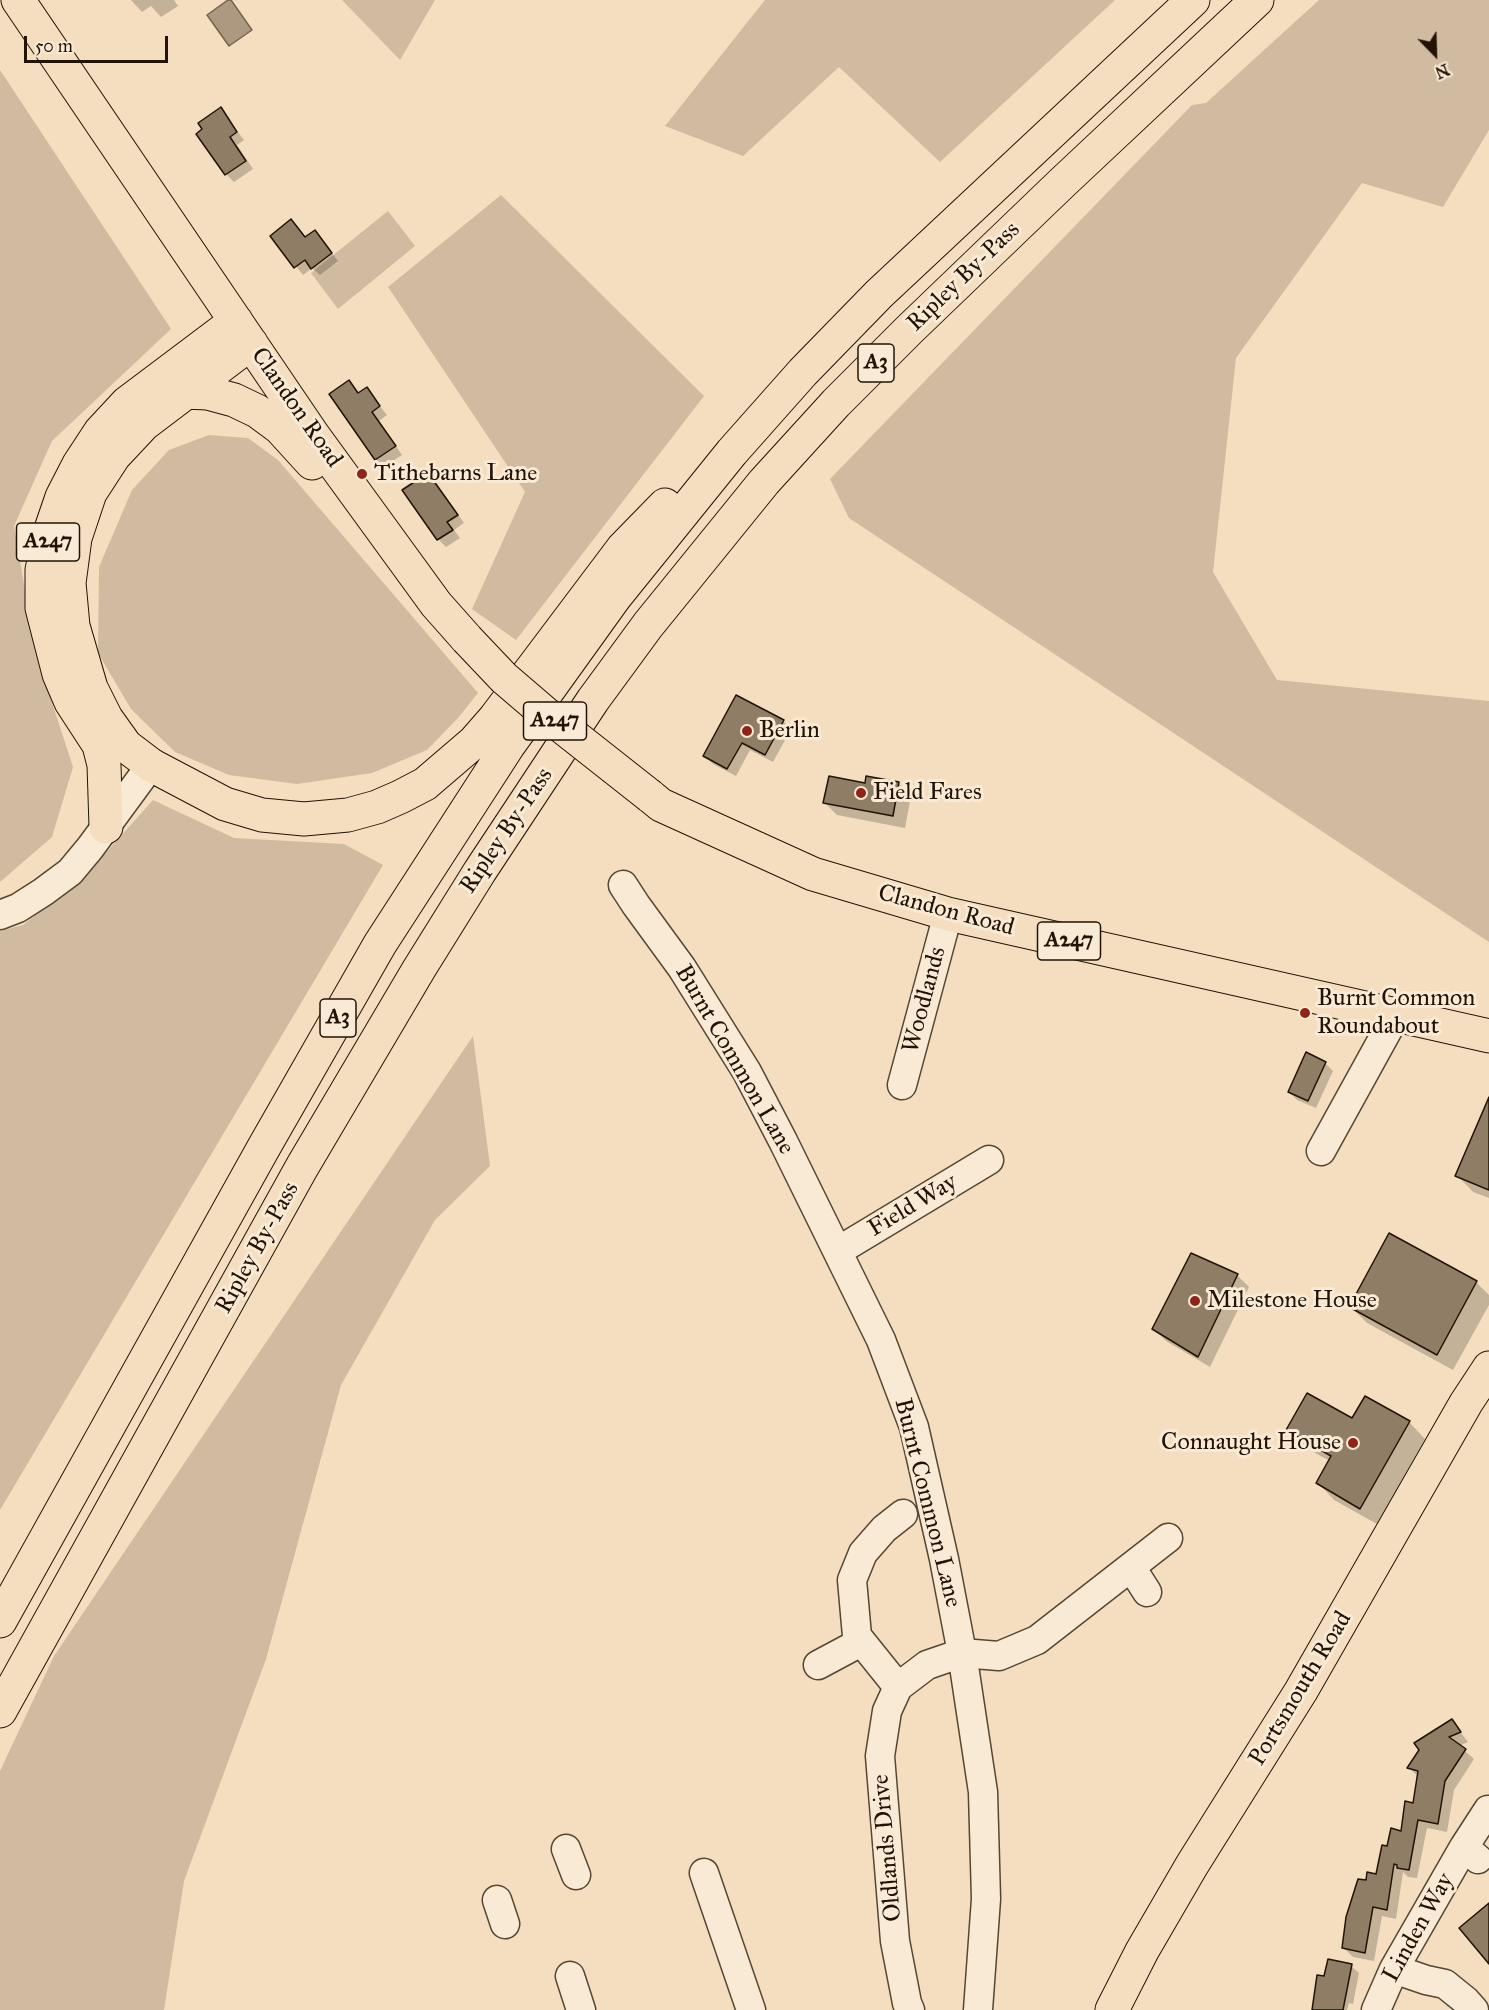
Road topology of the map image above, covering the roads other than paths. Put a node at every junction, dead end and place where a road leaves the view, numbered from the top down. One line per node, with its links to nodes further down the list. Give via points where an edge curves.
1 (18, 0): 4 (main road, Clandon Road / A247)
2 (1193, 0): 6 (main road, Ripley By-Pass / A3, via 879,294)
3 (1257, 0): 29 (main road, Ripley By-Pass / A3, via 836,403 764,482 641,634 593,700 419,969 302,1167)
4 (243, 332): 5 (main road, A247); 7 (main road, Clandon Road / A247); 9 (main road, A247, via 127,403 100,432 79,464 50,532 42,570 42,608 59,674 71,702 99,745 104,765)
5 (184, 392): 7 (main road, via 208,393 257,411 280,428 312,464); 8 (main road, A247, via 144,424 114,456 90,493 75,538 69,583 73,626 91,688 126,746)
6 (732, 452): 8 (main road, via 669,502 623,548 495,718 474,742 425,784 377,807 348,815 304,819 225,804); 24 (main road, Ripley By-Pass / A3, via 615,597 521,728 380,944)
7 (373, 519): 11 (main road, Clandon Road / A247, bridge, via 436,604 504,678 656,800 813,874)
8 (151, 765): 9 (street)
9 (106, 826): 12 (street, via 70,872 18,908)
10 (623, 885): 18 (street, Burnt Common Lane, via 682,968 747,1072)
11 (948, 914): 13 (main road, Clandon Road / A247); 15 (street, Woodlands)
12 (0, 915)
13 (1396, 1015): 14 (main road, Clandon Road / A247); 16 (street)
14 (1489, 1036)
15 (902, 1085)
16 (1321, 1151)
17 (989, 1160): 18 (street, Field Way)
18 (838, 1251): 26 (street, Burnt Common Lane, via 881,1340 914,1427)
19 (1489, 1368): 38 (main road, Portsmouth Road, via 1306,1682 1158,1922)
20 (903, 1514): 25 (street, via 863,1553 852,1580 857,1636)
21 (1168, 1538): 22 (street)
22 (1131, 1567): 23 (street); 26 (street, via 1037,1640 999,1656)
23 (1147, 1593)
24 (0, 1621)
25 (861, 1642): 27 (street); 28 (street)
26 (962, 1653): 28 (street, Oldlands Drive, via 927,1665); 37 (street, Burnt Common Lane, via 986,1836)
27 (818, 1665)
28 (898, 1687): 36 (street, Oldlands Drive, via 887,1710 880,1756 895,1941)
29 (0, 1711)
30 (1488, 1810): 32 (street, Linden Way, via 1471,1853)
31 (704, 1873): 35 (street)
32 (1394, 1969): 39 (street, Linden Way); 40 (street, via 1445,1984)
33 (570, 1976): 34 (street)
34 (573, 2008)
35 (751, 2010)
36 (910, 2010)
37 (978, 2010)
38 (1112, 2010)
39 (1376, 2010)
40 (1474, 2010)

